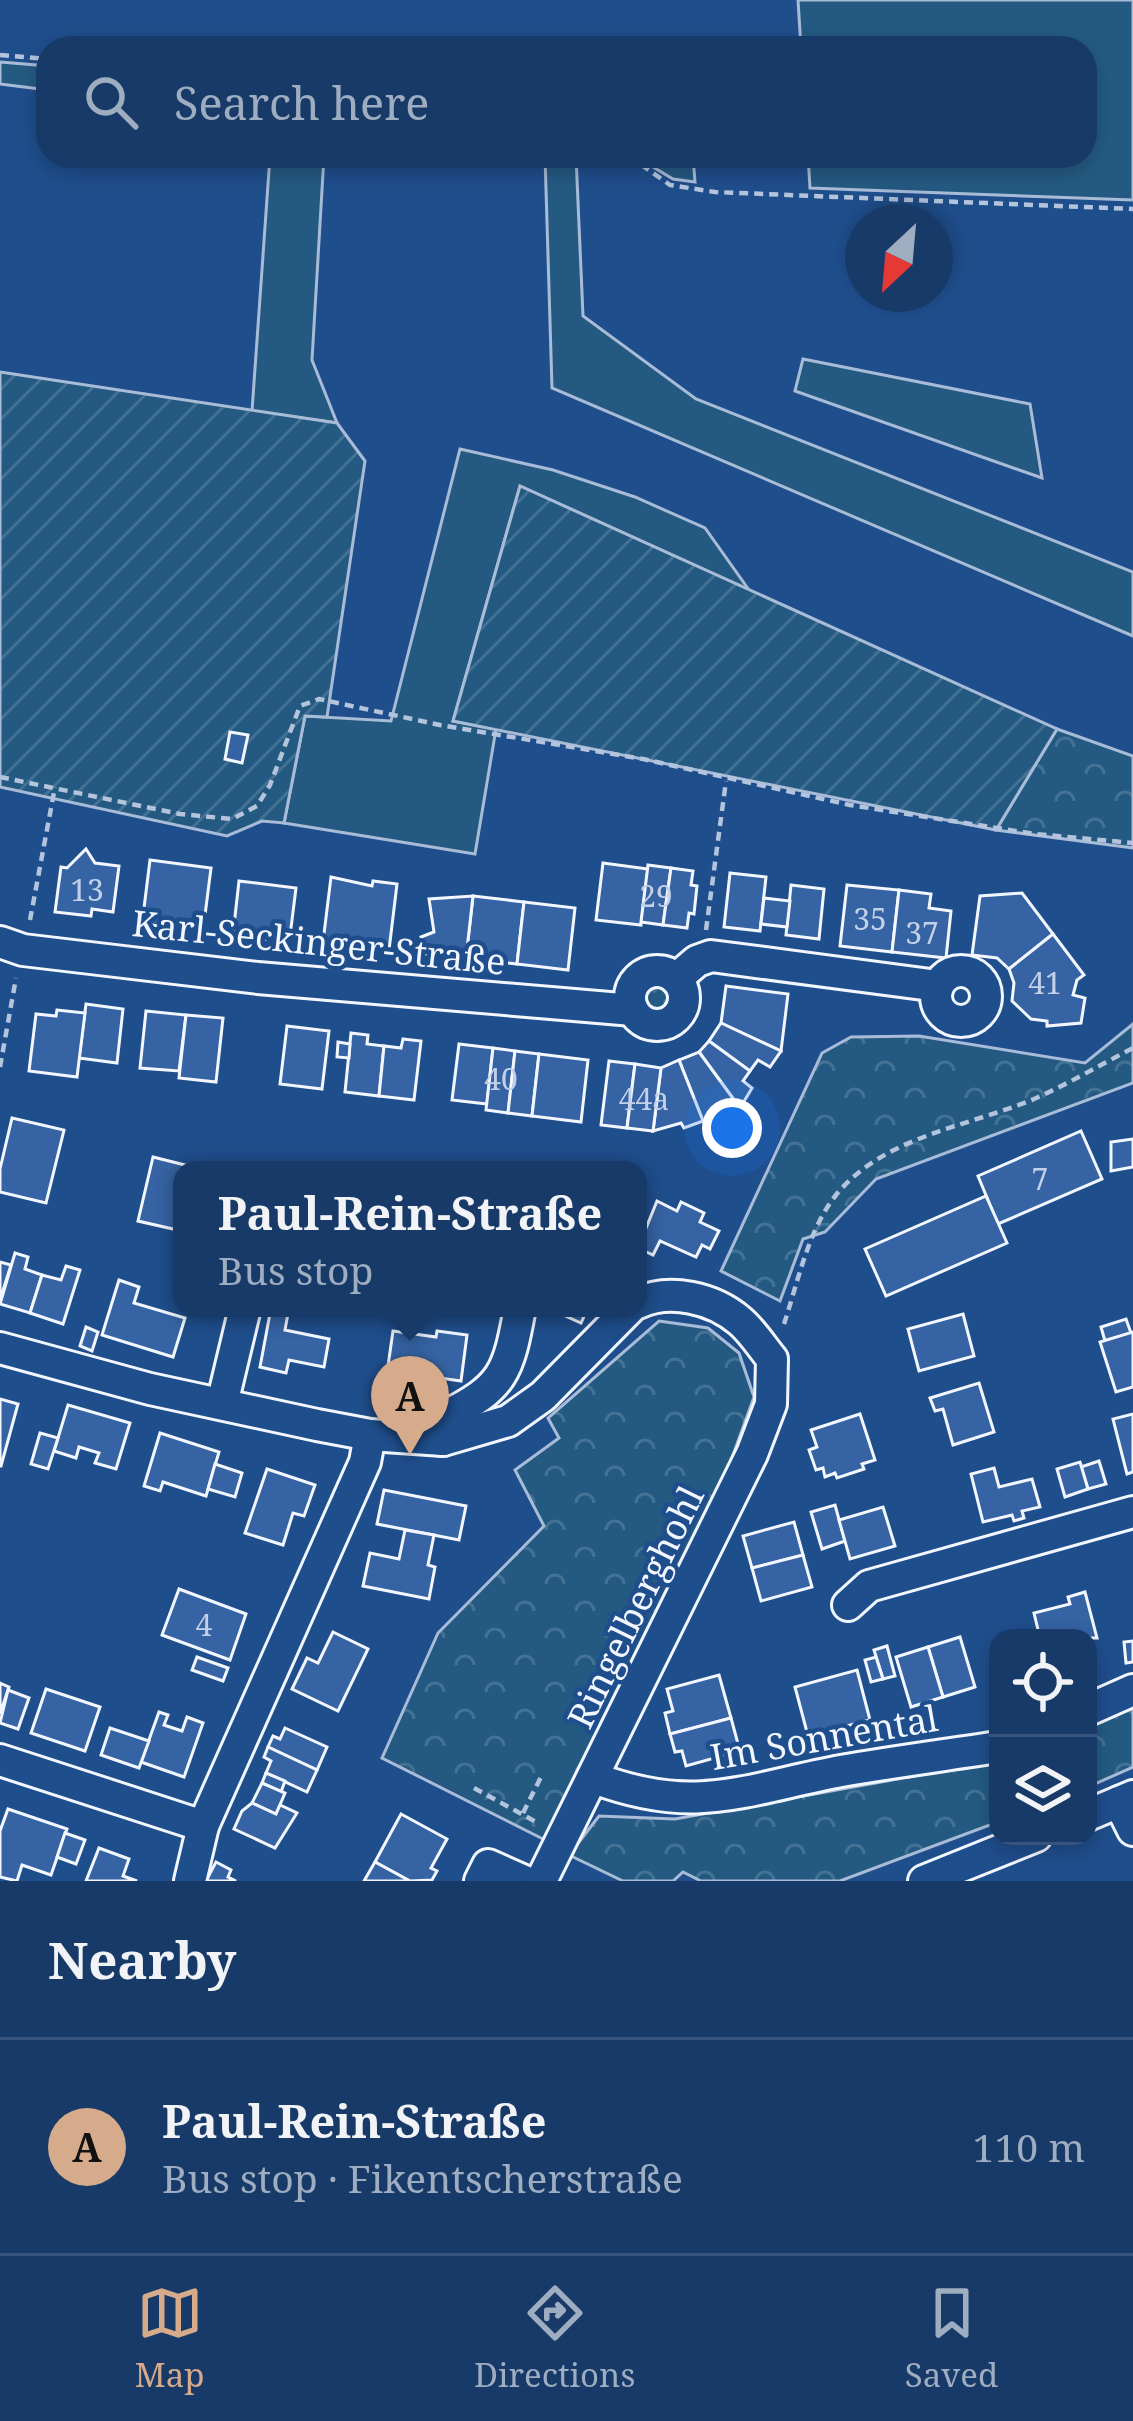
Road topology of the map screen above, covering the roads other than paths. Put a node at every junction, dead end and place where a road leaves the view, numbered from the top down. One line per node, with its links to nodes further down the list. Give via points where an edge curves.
1 (0, 942): 2 (street, Karl-Seckinger-Straße, via 258,978 633,1010 646,1023 664,1024 679,1013 676,979 711,956)
2 (938, 986)
3 (647, 1301): 17 (street, Ringelberghohl, via 677,1294 741,1321 772,1359 771,1404)
4 (243, 1317): 8 (street)
5 (518, 1317): 10 (street, via 498,1384 444,1417)
6 (621, 1317): 10 (street, via 508,1421)
7 (0, 1348): 8 (street)
8 (222, 1405): 9 (street)
9 (370, 1435): 10 (street); 20 (street, via 365,1462)
10 (443, 1440)
11 (1133, 1512): 12 (street, via 869,1586)
12 (848, 1605)
13 (1133, 1690): 14 (street)
14 (1097, 1706)
15 (989, 1748): 17 (street, Im Sonnental, via 706,1800 660,1798)
16 (0, 1760): 20 (street)
17 (594, 1778): 25 (street, Ringelberghohl)
18 (1128, 1810): 19 (street)
19 (1097, 1814)
20 (203, 1826): 22 (street)
21 (1014, 1845): 26 (street)
22 (190, 1881)
23 (480, 1881): 24 (street, via 488,1864)
24 (524, 1881)
25 (541, 1881)
26 (924, 1881)

